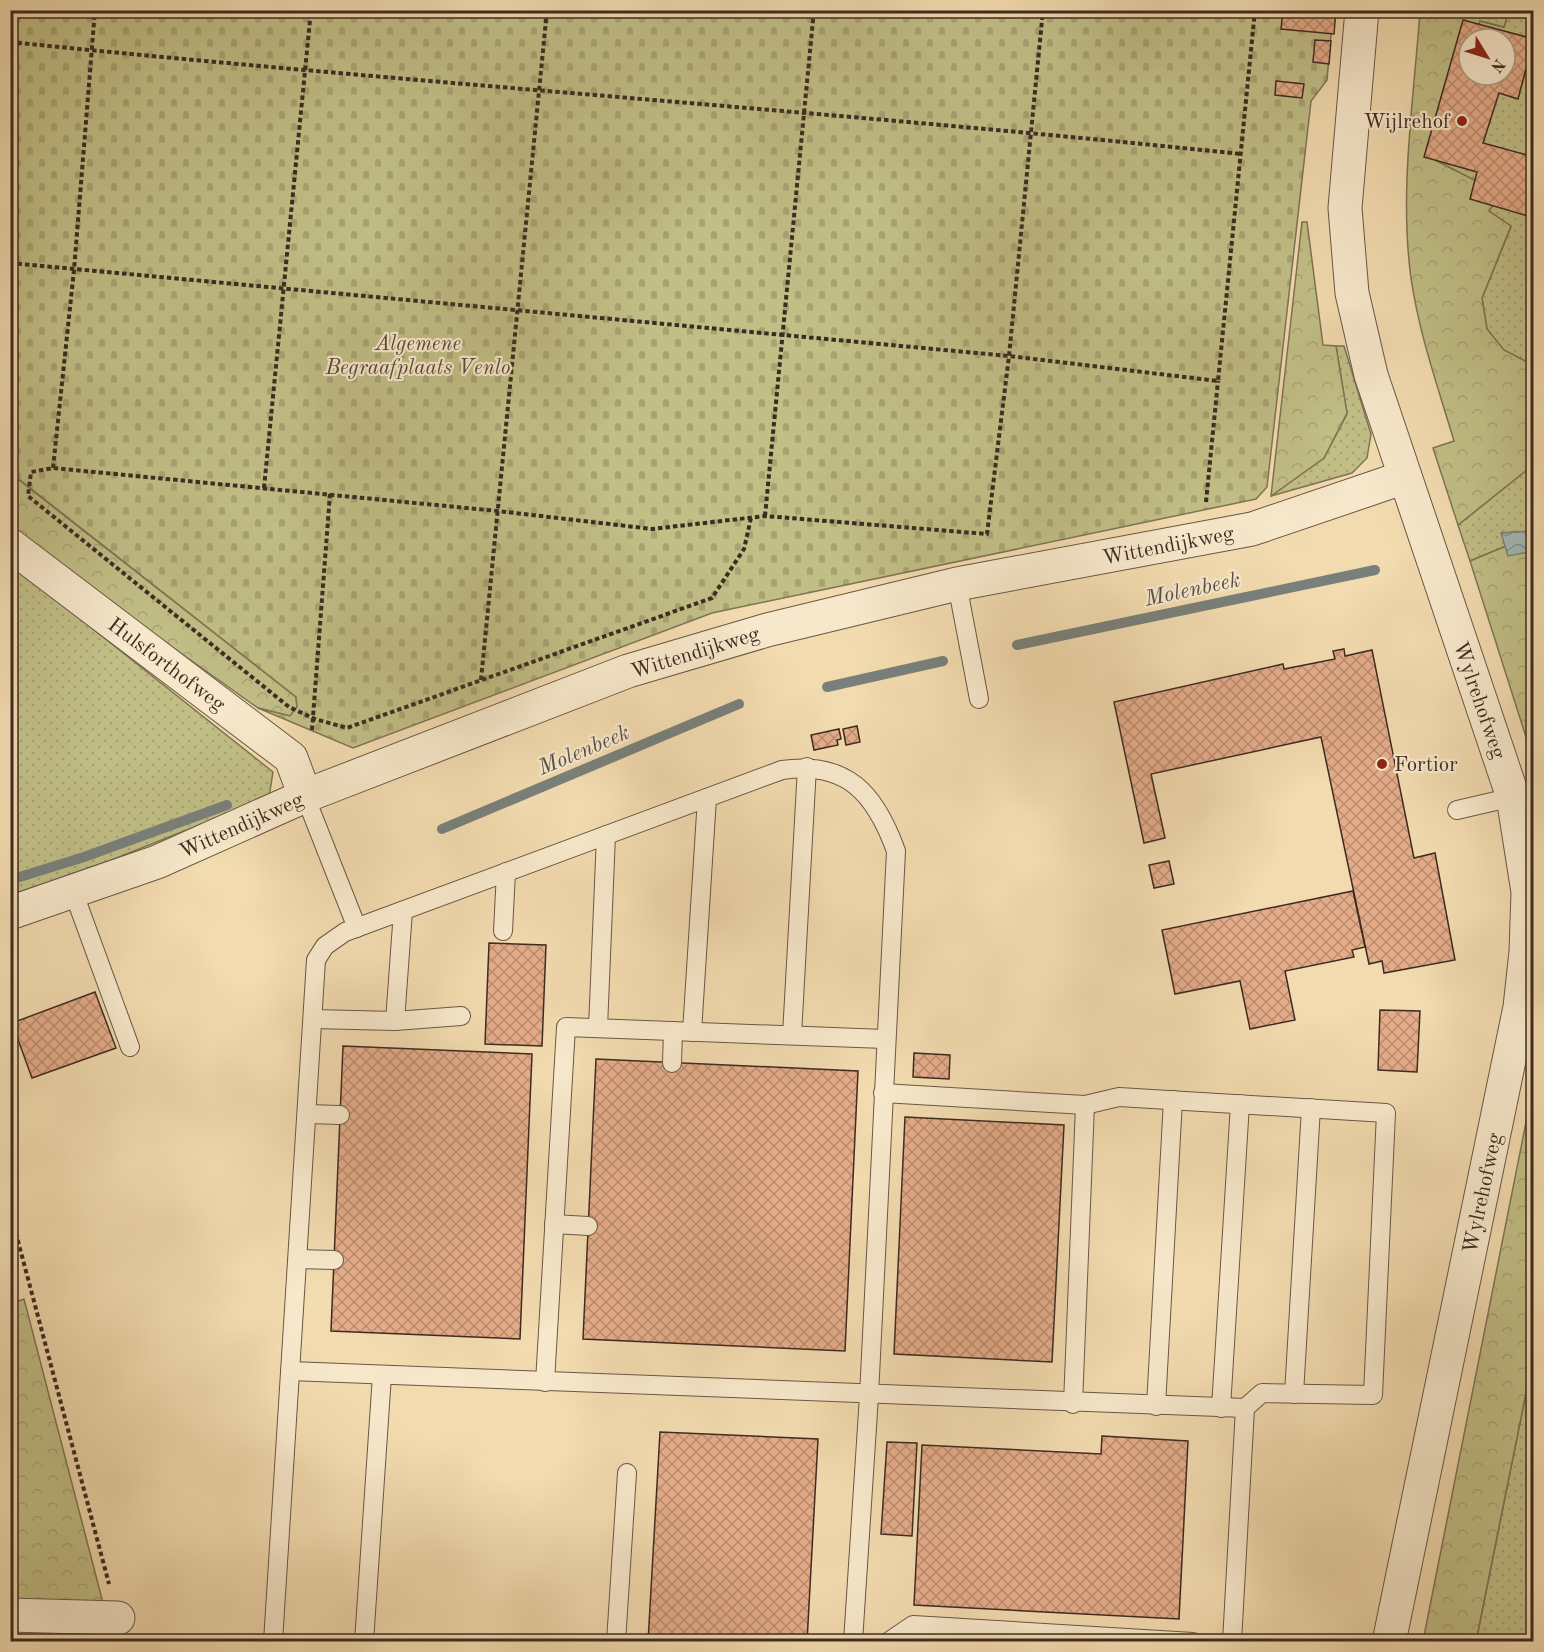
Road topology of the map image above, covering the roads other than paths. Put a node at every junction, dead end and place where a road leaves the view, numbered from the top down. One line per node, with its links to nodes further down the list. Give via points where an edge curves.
1 (1362, 10): 2 (street, Wylrehofweg, via 1345,208 1352,293 1371,375)
2 (1405, 477): 4 (street, Wittendijkweg, via 1252,529); 8 (street, Wylrehofweg)
3 (10, 545): 7 (street, Hulsforthofweg, via 291,758)
4 (957, 584): 5 (lane); 7 (street, Wittendijkweg, via 767,630 628,671)
5 (979, 699)
6 (807, 767): 9 (lane, via 782,770); 25 (lane); 26 (lane, via 834,774 866,792 884,819 896,851)
7 (305, 796): 13 (street, Wittendijkweg, via 157,862); 16 (lane)
8 (1513, 797): 10 (lane); 18 (street, Wylrehofweg, via 1528,892)
9 (707, 798): 11 (lane); 24 (lane)
10 (1457, 810)
11 (606, 835): 12 (lane); 22 (lane)
12 (506, 872): 14 (lane); 17 (lane)
13 (73, 891): 15 (street, Wittendijkweg); 27 (lane)
14 (403, 911): 16 (lane); 21 (lane)
15 (10, 913)
16 (357, 928): 20 (lane, via 325,946 316,960)
17 (503, 931)
18 (1527, 1006): 59 (street, Wylrehofweg)
19 (461, 1016): 21 (lane)
20 (313, 1019): 21 (lane); 34 (lane)
21 (395, 1021)
22 (598, 1028): 23 (lane); 36 (lane, via 566,1027)
23 (673, 1031): 24 (lane); 28 (lane)
24 (692, 1032): 25 (lane)
25 (792, 1035): 26 (lane)
26 (885, 1038): 29 (lane)
27 (130, 1047)
28 (672, 1063)
29 (883, 1093): 32 (lane); 44 (lane)
30 (1173, 1100): 31 (lane); 32 (lane, via 1119,1097); 46 (lane)
31 (1240, 1104): 33 (lane); 47 (lane)
32 (1085, 1105): 45 (lane)
33 (1311, 1108): 43 (lane); 43 (lane, via 1386,1113 1373,1395)
34 (307, 1114): 35 (lane); 38 (lane)
35 (340, 1115)
36 (554, 1224): 37 (lane); 42 (lane)
37 (588, 1226)
38 (298, 1259): 39 (lane); 40 (lane)
39 (334, 1260)
40 (290, 1371): 41 (lane); 52 (lane)
41 (382, 1375): 42 (lane); 53 (lane)
42 (545, 1382): 44 (lane)
43 (1294, 1394): 48 (lane, via 1262,1393)
44 (869, 1396): 45 (lane); 55 (lane)
45 (1073, 1404): 46 (lane)
46 (1156, 1406): 47 (lane)
47 (1221, 1408): 48 (lane)
48 (1245, 1408): 58 (lane)
49 (627, 1473): 54 (lane)
50 (10, 1615): 51 (street)
51 (118, 1618)
52 (273, 1641)
53 (364, 1641)
54 (616, 1641)
55 (853, 1641)
56 (888, 1641): 57 (lane, via 913,1625)
57 (1193, 1641)
58 (1232, 1641)
59 (1389, 1641)

